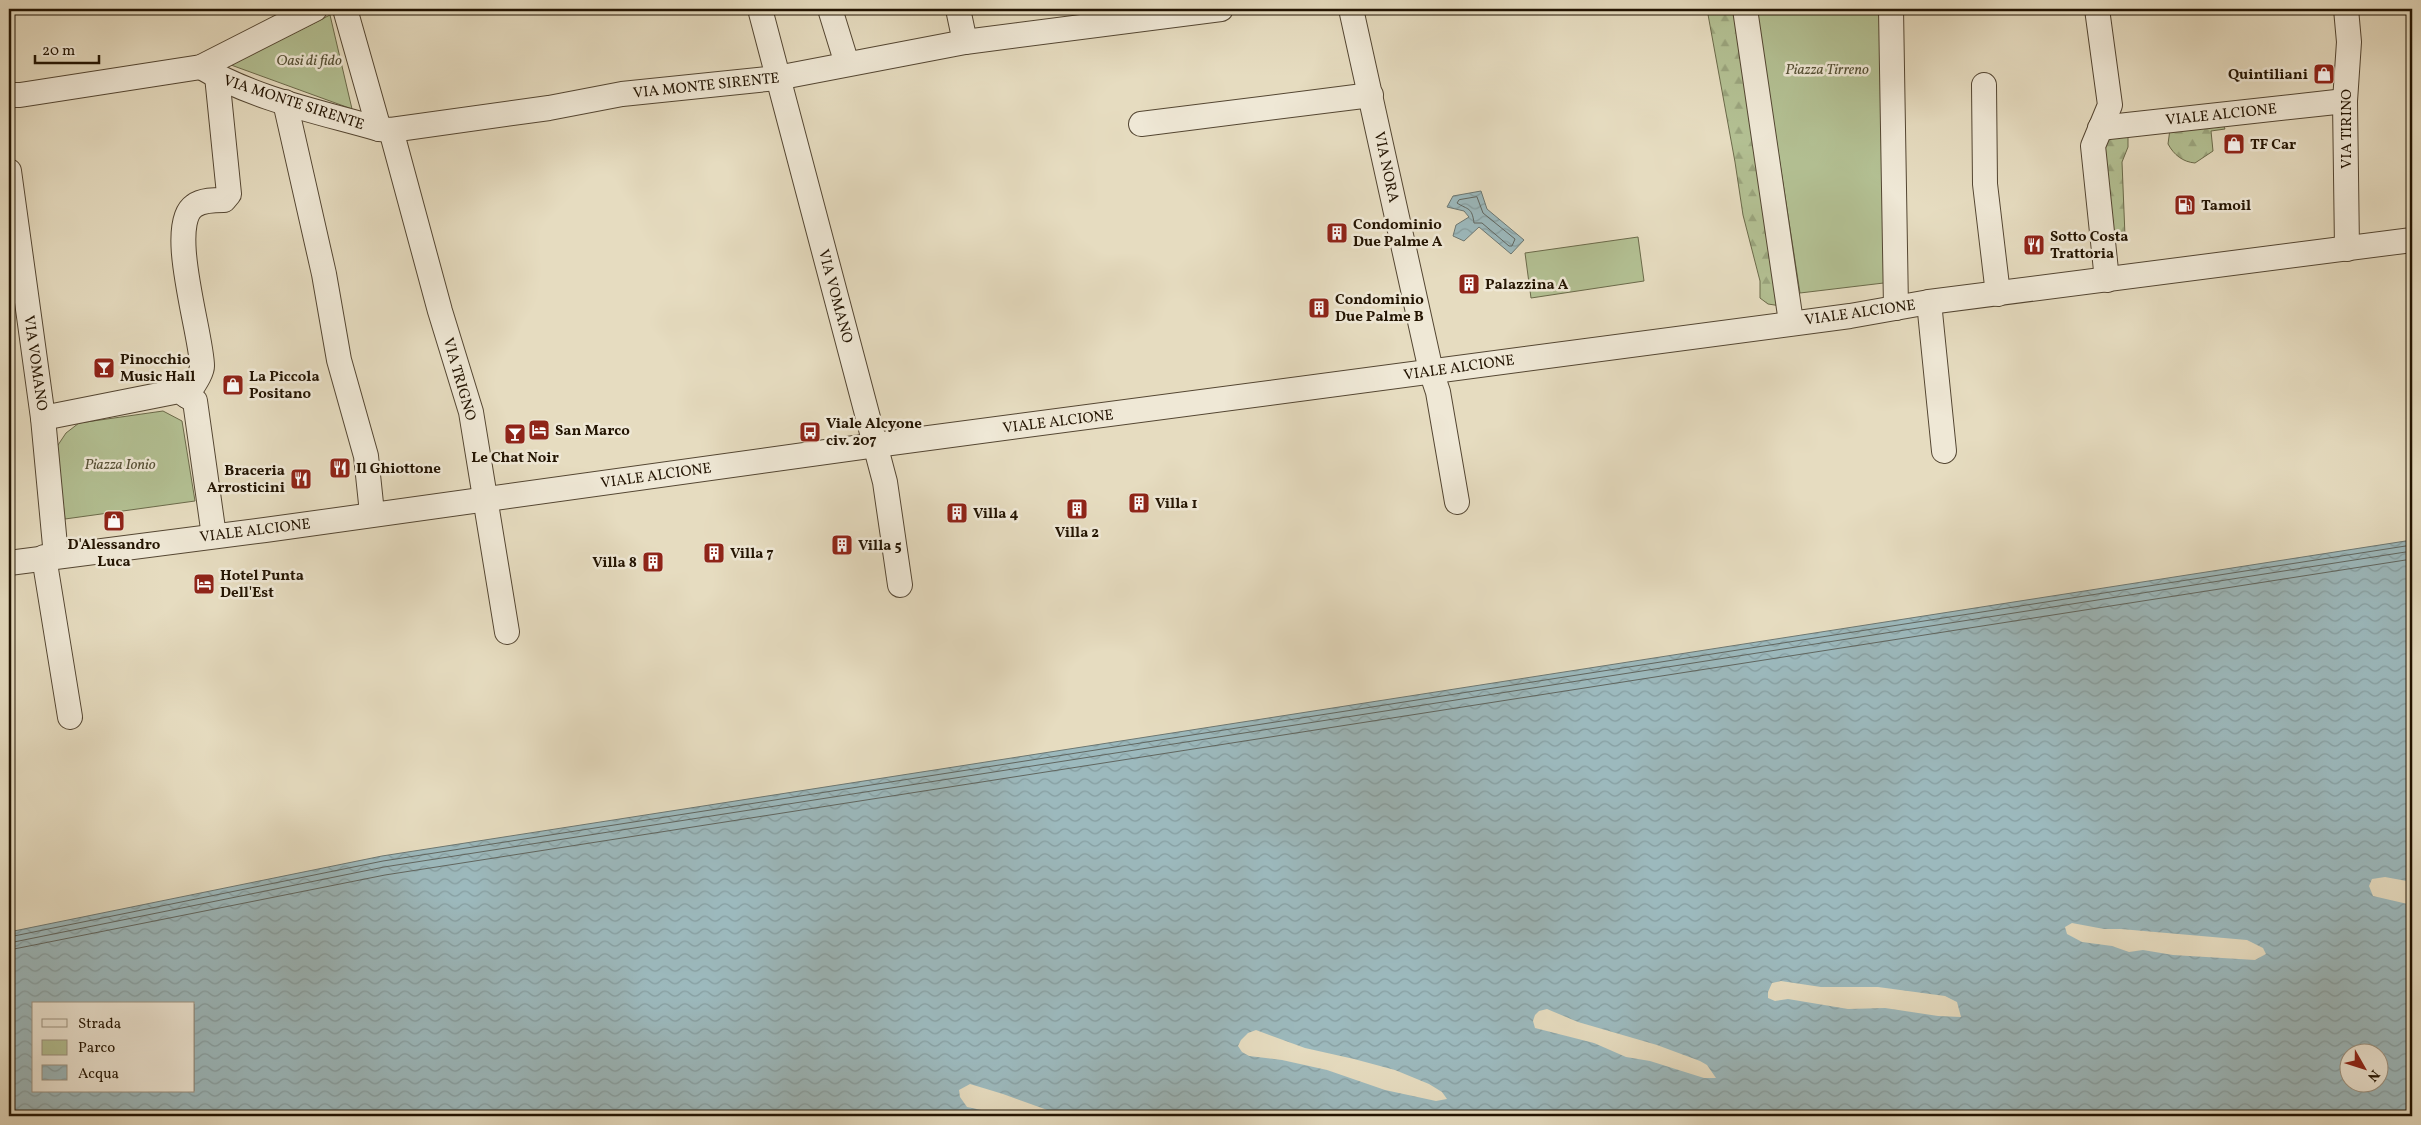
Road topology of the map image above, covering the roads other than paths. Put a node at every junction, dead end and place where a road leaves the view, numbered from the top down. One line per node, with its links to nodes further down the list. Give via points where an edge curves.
1 (315, 9): 15 (street)
2 (345, 9): 24 (street, VIA TRIGNO)
3 (760, 9): 16 (street, VIA VOMANO)
4 (830, 9): 14 (street)
5 (958, 9): 13 (street)
6 (1221, 9): 12 (street, VIA MONTE SIRENTE)
7 (1352, 9): 18 (street, VIA NORA)
8 (1745, 9): 32 (street)
9 (1891, 9): 31 (street)
10 (2097, 9): 23 (street, via 2110,105)
11 (2346, 9): 20 (street, VIA TIRINO, via 2349,42)
12 (1109, 16): 13 (street, VIA MONTE SIRENTE)
13 (965, 42): 14 (street, VIA MONTE SIRENTE)
14 (848, 64): 16 (street, VIA MONTE SIRENTE)
15 (209, 72): 19 (street); 21 (street, VIA MONTE SIRENTE); 34 (street, via 229,194 224,200 209,200 195,205 184,223 184,260 203,368)
16 (777, 78): 24 (street, VIA MONTE SIRENTE, via 622,94 549,108); 36 (street, VIA VOMANO)
17 (1984, 85): 29 (street, via 1985,184)
18 (1372, 95): 22 (street); 33 (street, VIA NORA)
19 (13, 97)
20 (2345, 101): 23 (street, VIALE ALCIONE); 27 (street, VIA TIRINO)
21 (285, 102): 24 (street, VIA MONTE SIRENTE); 40 (street, via 340,360 366,456)
22 (1141, 124)
23 (2100, 128): 28 (street, via 2093,146)
24 (385, 130): 38 (street, VIA TRIGNO, via 471,412)
25 (9, 171): 35 (street, VIA VOMANO)
26 (2412, 240): 27 (street, VIALE ALCIONE)
27 (2346, 249): 28 (street, VIALE ALCIONE)
28 (2107, 280): 29 (street, VIALE ALCIONE)
29 (1998, 294): 30 (street, VIALE ALCIONE)
30 (1930, 302): 31 (street, VIALE ALCIONE); 37 (street)
31 (1896, 308): 32 (street, VIALE ALCIONE)
32 (1791, 322): 33 (street, VIALE ALCIONE)
33 (1431, 371): 36 (street, VIALE ALCIONE); 39 (street, VIA NORA, via 1438,392)
34 (187, 396): 35 (street, via 179,391); 41 (street, via 195,401)
35 (43, 418): 42 (street, VIA VOMANO)
36 (876, 445): 38 (street, VIALE ALCIONE); 44 (street, VIA VOMANO, via 885,482)
37 (1944, 450)
38 (484, 498): 40 (street, VIALE ALCIONE); 45 (street, VIA TRIGNO)
39 (1457, 502)
40 (372, 513): 41 (street, VIALE ALCIONE)
41 (214, 536): 42 (street, VIALE ALCIONE)
42 (50, 556): 43 (street, VIALE ALCIONE); 46 (street, VIA VOMANO)
43 (9, 563)
44 (900, 585)
45 (507, 632)
46 (70, 717)

